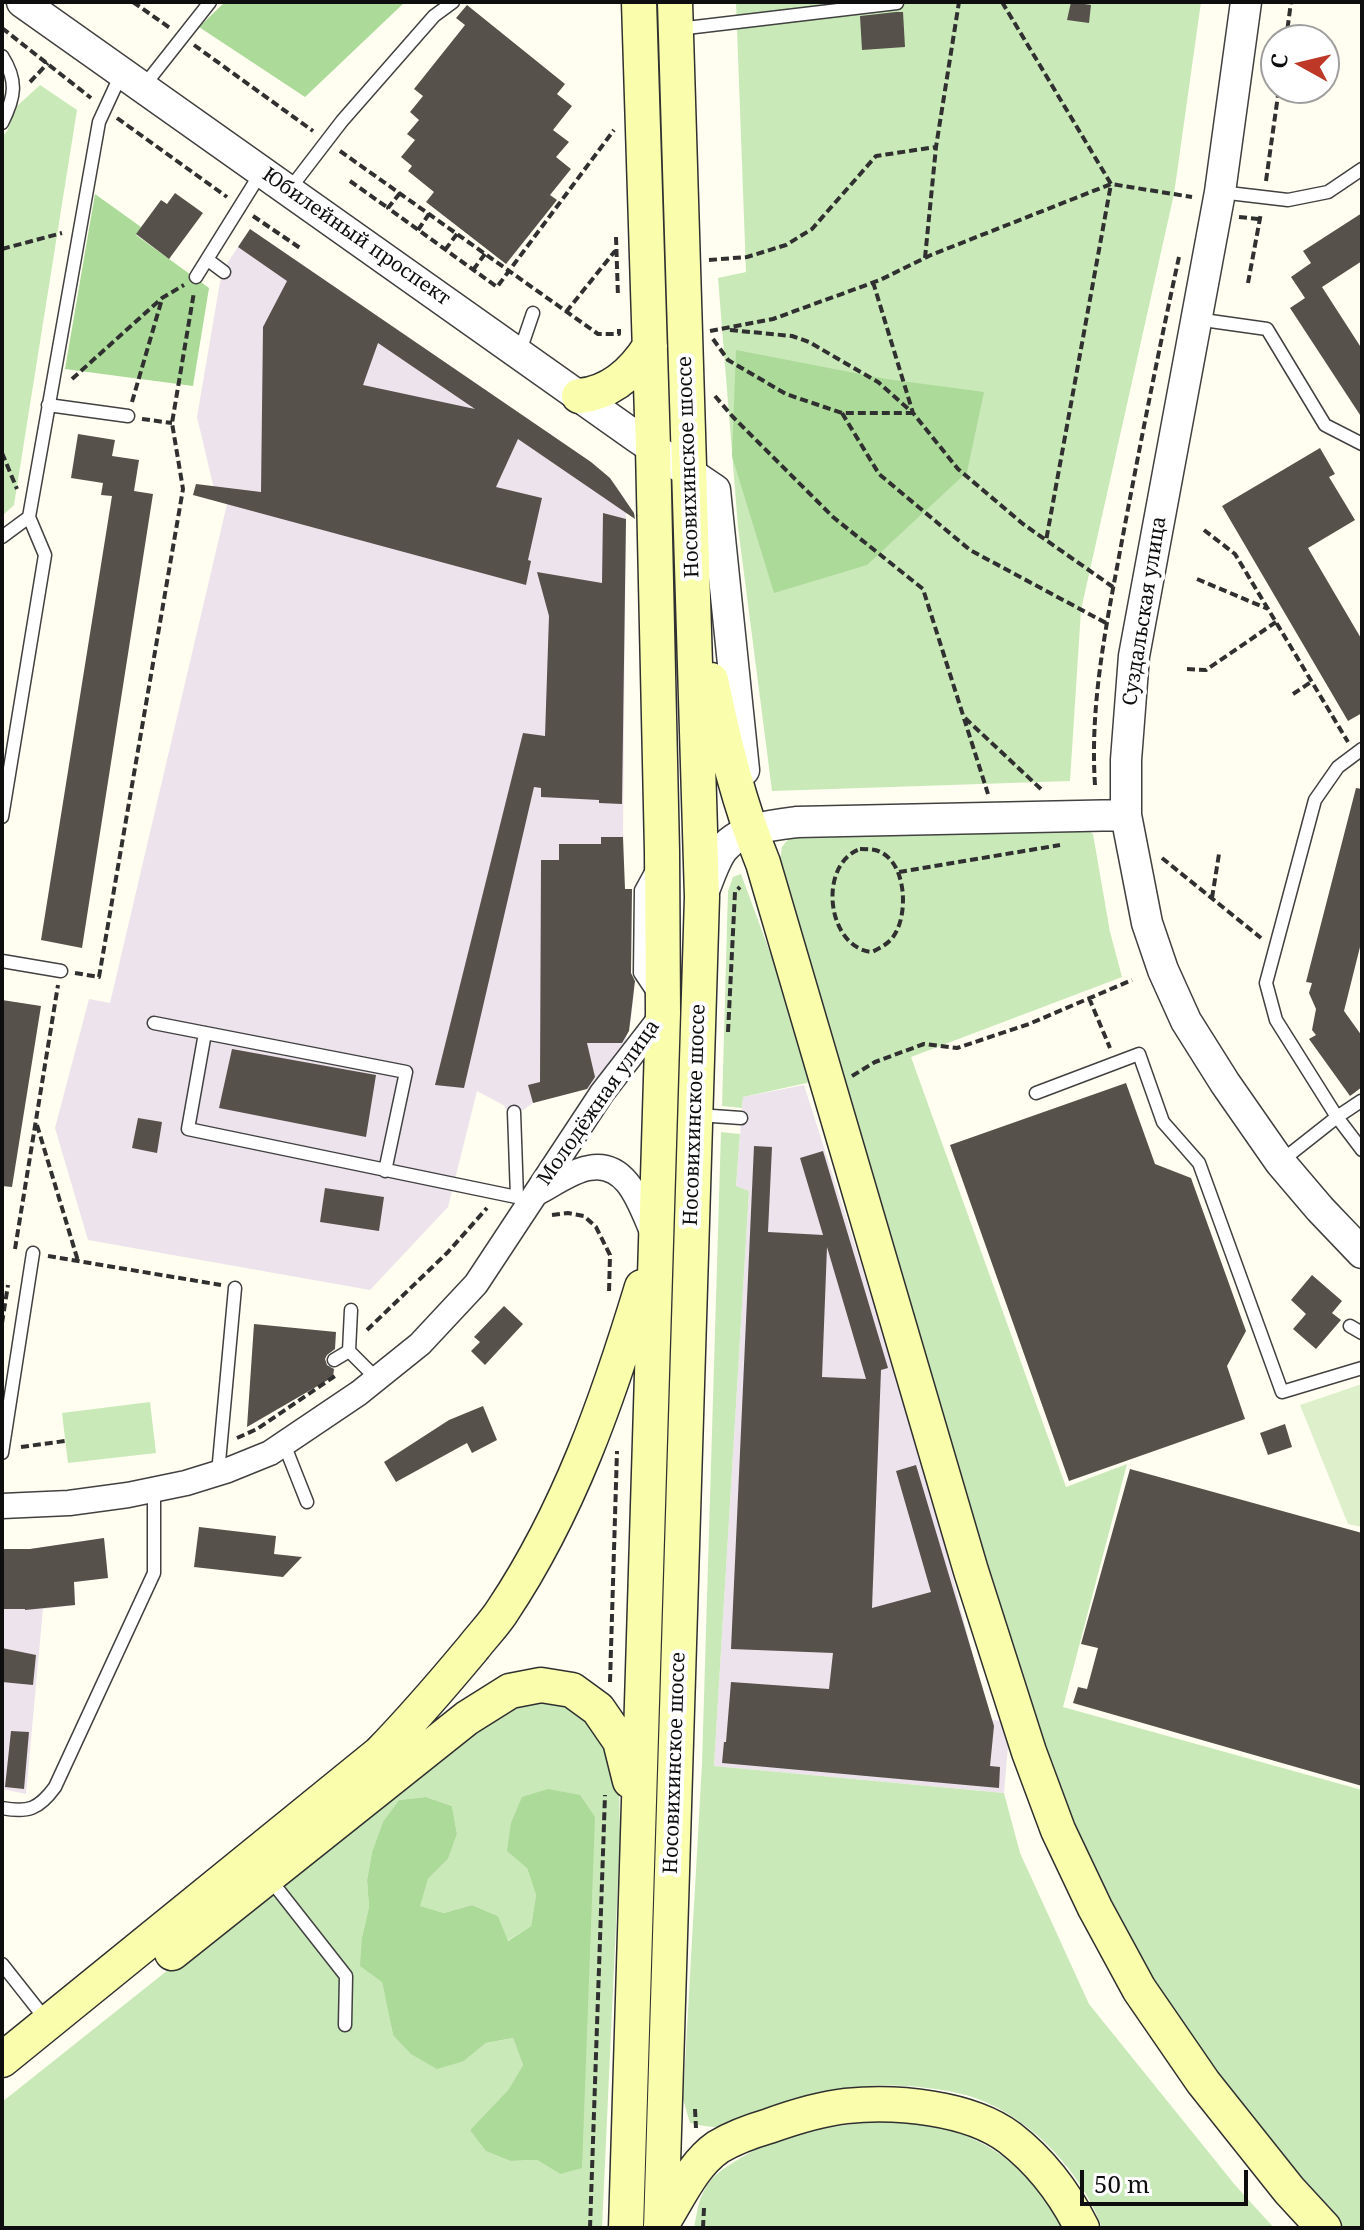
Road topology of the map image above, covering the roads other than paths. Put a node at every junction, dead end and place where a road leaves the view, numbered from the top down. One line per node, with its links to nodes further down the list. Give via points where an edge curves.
1 (22, 2): 9 (street, Юбилейный проспект)
2 (210, 2): 9 (lane)
3 (453, 2): 13 (lane, via 434,16)
4 (639, 2): 19 (main road, Носовихинское шоссе)
5 (1246, 2): 14 (street, Суздальская улица)
6 (897, 3): 7 (lane)
7 (675, 15): 25 (main road, Носовихинское шоссе)
8 (2, 56): 10 (lane, via 11,71 13,99)
9 (132, 80): 12 (street, Юбилейный проспект); 21 (lane, via 99,122)
10 (2, 123)
11 (1362, 169): 14 (lane, via 1328,192 1288,200)
12 (262, 171): 13 (street, Юбилейный проспект); 15 (lane)
13 (289, 190): 20 (street, Юбилейный проспект, via 511,339)
14 (1206, 195): 18 (street, Суздальская улица)
15 (208, 260): 16 (lane); 17 (lane)
16 (224, 272)
17 (196, 277)
18 (1196, 319): 23 (lane, via 1267,329 1325,425); 31 (street, Суздальская улица, via 1133,661 1126,747)
19 (634, 340): 20 (main road, via 643,358 606,390); 24 (main road, Носовихинское шоссе)
20 (579, 396): 24 (street, Юбилейный проспект)
21 (48, 405): 22 (lane); 26 (lane)
22 (128, 416)
23 (1362, 444)
24 (653, 448): 25 (street, Юбилейный проспект); 36 (main road, Носовихинское шоссе)
25 (689, 473): 28 (main road, Носовихинское шоссе); 32 (street, Юбилейный проспект, via 715,490)
26 (29, 517): 27 (lane); 30 (lane, via 45,555)
27 (2, 537)
28 (692, 591): 32 (main road, via 724,741); 33 (main road, Носовихинское шоссе)
29 (1362, 749): 44 (lane, via 1338,767 1315,800 1266,983 1276,1020)
30 (2, 817)
31 (1128, 823): 32 (street, via 797,822 767,825); 47 (street, Суздальская улица, via 1147,923 1163,970 1186,1021)
32 (756, 847): 33 (street, via 735,839 722,849); 77 (main road, via 971,1571 1058,1830 1139,1989 1203,2082)
33 (702, 897): 37 (main road, Носовихинское шоссе)
34 (2, 961): 35 (lane)
35 (61, 971)
36 (662, 1010): 37 (street); 49 (street, Молодёжная улица); 50 (main road, Носовихинское шоссе)
37 (698, 1014): 43 (main road, Носовихинское шоссе)
38 (154, 1023): 39 (lane)
39 (205, 1033): 48 (lane, via 188,1129); 48 (lane, via 406,1072)
40 (1036, 1093): 58 (lane, via 1139,1054 1163,1122 1199,1163 1282,1392)
41 (1361, 1101): 44 (lane)
42 (514, 1112): 49 (lane)
43 (695, 1115): 45 (lane); 74 (main road, Носовихинское шоссе)
44 (1337, 1117): 46 (lane); 47 (lane)
45 (741, 1118)
46 (1362, 1150)
47 (1280, 1162): 52 (street, Суздальская улица)
48 (385, 1171): 49 (lane)
49 (528, 1197): 50 (street, Молодёжная улица, via 587,1168 613,1170 631,1187); 59 (street, Молодёжная улица, via 476,1284 420,1344)
50 (656, 1240): 67 (main road, Носовихинское шоссе); 70 (main road, via 619,1361 572,1486 502,1612 380,1753)
51 (33, 1253): 61 (lane)
52 (1362, 1253)
53 (235, 1288): 62 (lane)
54 (351, 1310): 56 (lane)
55 (335, 1344): 56 (lane)
56 (349, 1351): 57 (lane); 59 (lane)
57 (334, 1360)
58 (1362, 1368)
59 (377, 1379): 60 (street, Молодёжная улица)
60 (284, 1444): 62 (street, Молодёжная улица); 64 (lane)
61 (2, 1450)
62 (218, 1473): 63 (street, Молодёжная улица)
63 (154, 1490): 65 (street, Молодёжная улица, via 69,1503); 66 (lane, via 154,1573 55,1787 37,1806)
64 (307, 1502)
65 (2, 1506)
66 (2, 1808)
67 (638, 1811): 68 (main road, via 620,1741 598,1709 572,1690 541,1685 510,1691 467,1718); 75 (main road, Носовихинское шоссе)
68 (268, 1877): 71 (lane, via 346,1976); 73 (main road)
69 (2, 1964): 70 (lane)
70 (49, 2023): 72 (main road)
71 (345, 2025)
72 (2, 2060)
73 (2, 2088)
74 (661, 2227): 76 (main road, via 700,2163 719,2147 798,2116 846,2106 894,2105 977,2120 1009,2138 1067,2199)
75 (626, 2228)
76 (1082, 2228)
77 (1324, 2228)

